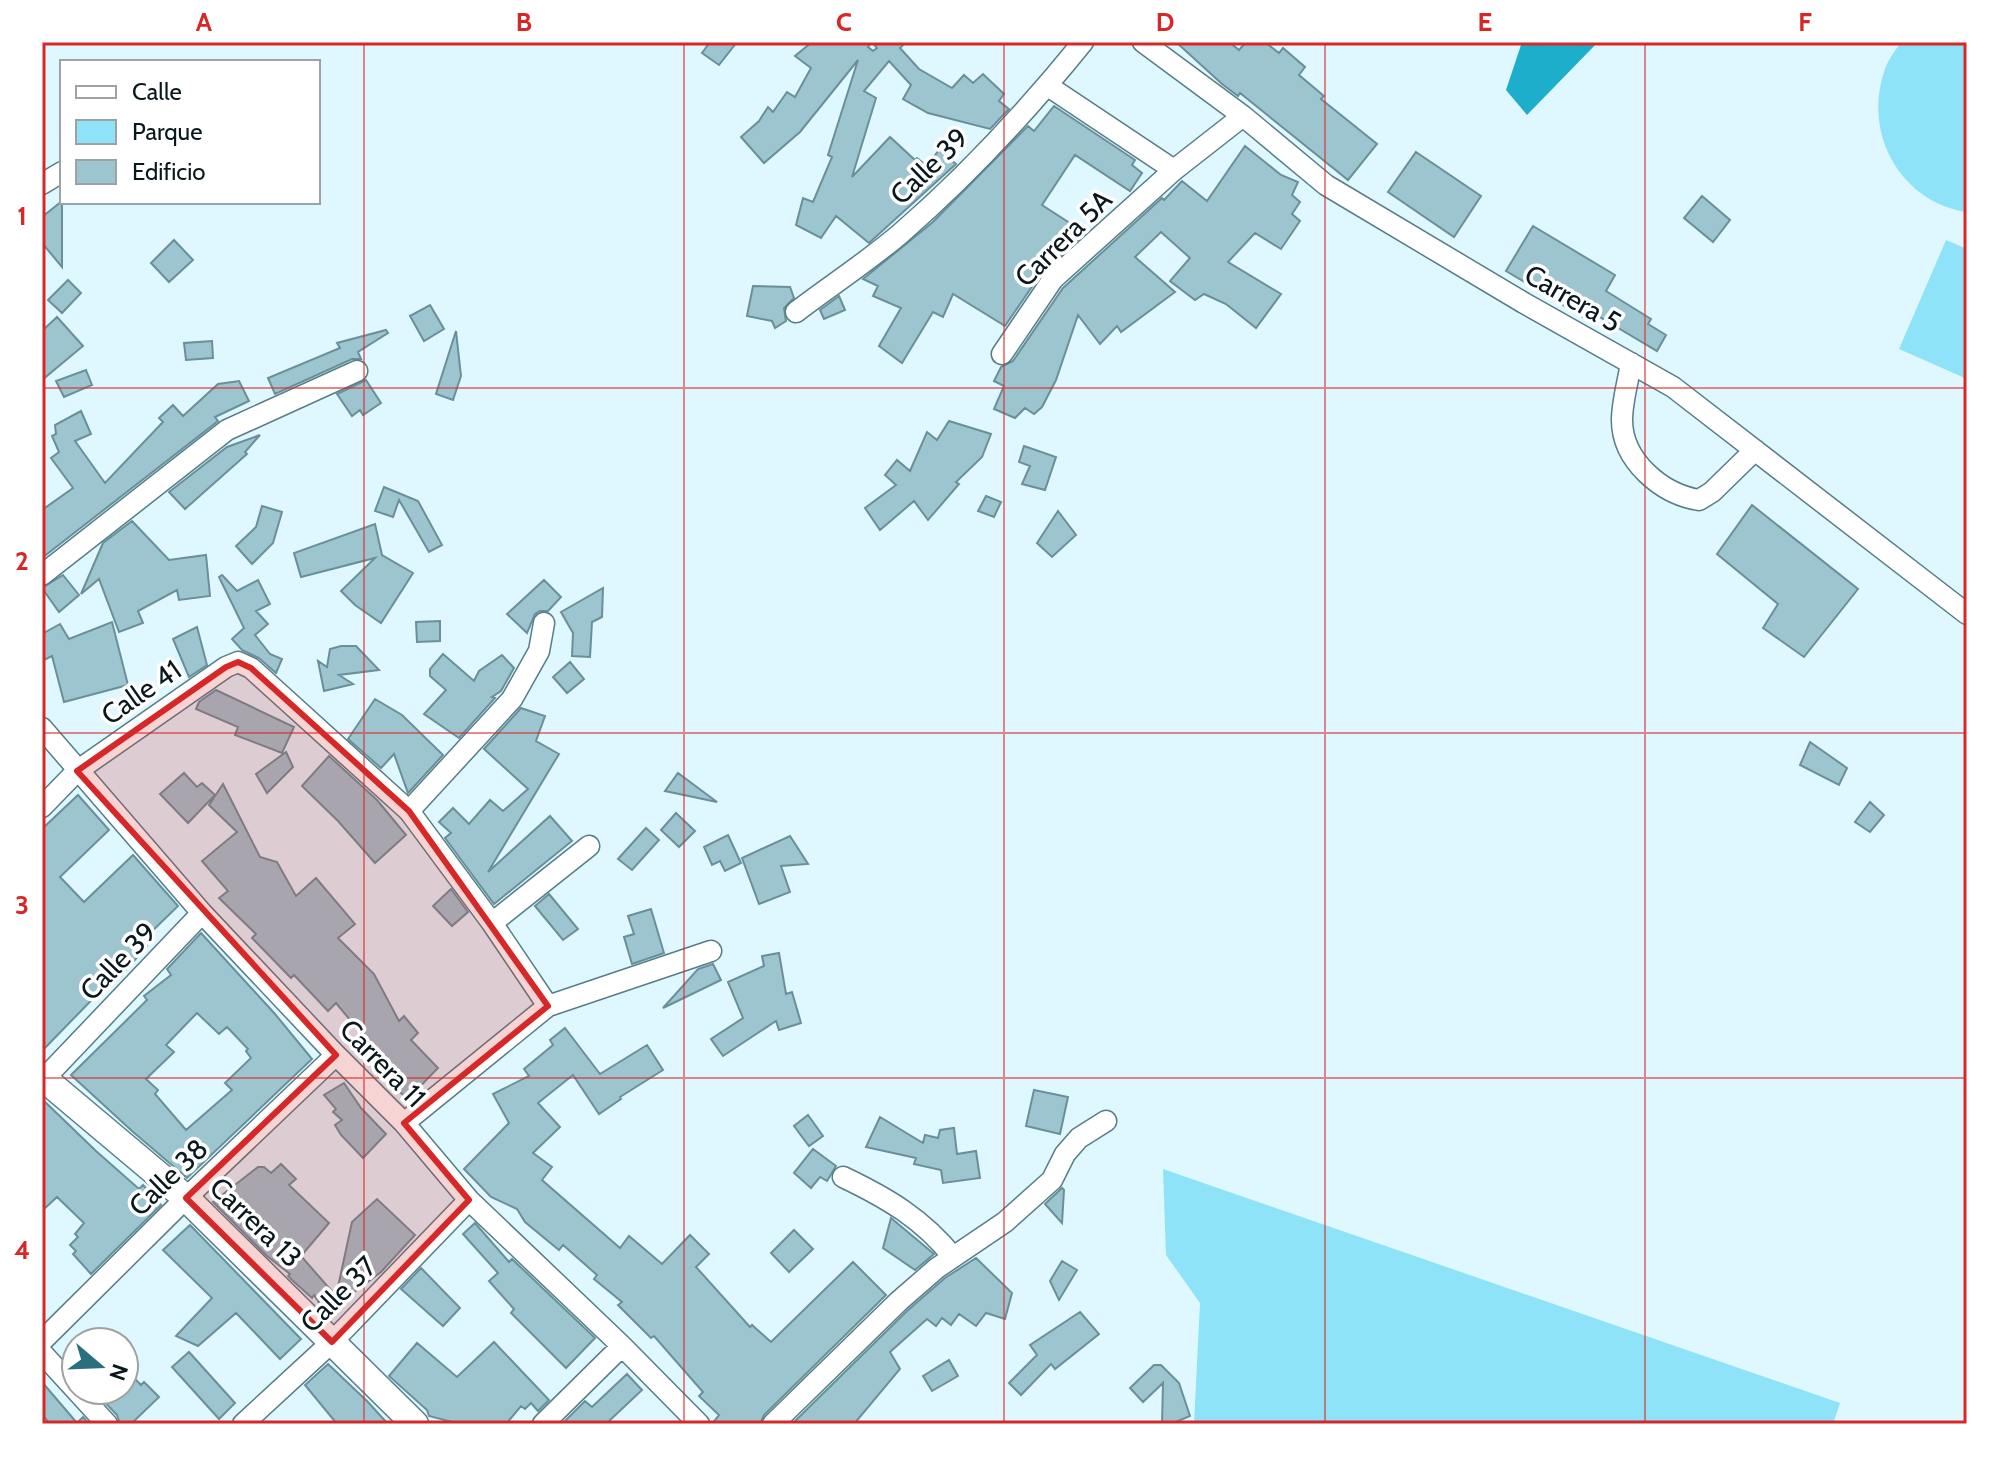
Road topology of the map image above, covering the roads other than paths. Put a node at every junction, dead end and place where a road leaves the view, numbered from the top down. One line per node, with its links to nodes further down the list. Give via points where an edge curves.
1 (1083, 42): 3 (street, Calle 39)
2 (1143, 42): 4 (street, Carrera 5)
3 (1048, 86): 5 (street); 8 (street, Calle 39, via 898,235)
4 (1243, 116): 5 (street, Carrera 5A); 10 (street, Carrera 5, via 1326,185)
5 (1174, 170): 9 (street, Carrera 5A, via 1053,279)
6 (60, 173): 7 (street)
7 (42, 184)
8 (796, 312)
9 (1002, 354)
10 (1631, 363): 12 (street, Carrera 5, via 1673,387); 12 (street, via 1622,420 1625,438 1642,470 1666,489 1699,500)
11 (357, 371): 13 (street, via 227,430)
12 (1755, 450): 14 (street, Carrera 5)
13 (42, 575)
14 (1967, 614)
15 (544, 623): 19 (street, via 539,651 512,699)
16 (42, 728): 17 (street, Carrera 11)
17 (77, 771): 18 (street, Calle 41); 19 (street, Calle 41, via 238,662 251,668); 21 (street, Carrera 11)
18 (42, 807)
19 (409, 811): 22 (street)
20 (589, 846): 22 (street)
21 (202, 913): 25 (street, Carrera 11); 26 (street, Calle 39)
22 (492, 923): 24 (street)
23 (711, 951): 24 (street)
24 (548, 1006): 28 (street)
25 (336, 1055): 28 (street, Carrera 11); 30 (street, Calle 38)
26 (43, 1079): 30 (street, Carrera 13)
27 (1106, 1121): 32 (street, via 1079,1138 1052,1180 1017,1212)
28 (404, 1123): 31 (street, Carrera 11)
29 (843, 1177): 32 (street, via 914,1217)
30 (186, 1198): 33 (street, Calle 38); 34 (street, Carrera 13)
31 (469, 1200): 34 (street, Calle 37); 35 (street, Carrera 11)
32 (953, 1257): 42 (street, via 899,1301)
33 (42, 1341)
34 (332, 1342): 38 (street, Calle 37); 39 (street, Carrera 13)
35 (622, 1346): 40 (street); 41 (street, Carrera 11)
36 (42, 1353): 37 (street)
37 (107, 1424)
38 (243, 1424)
39 (415, 1424)
40 (543, 1424)
41 (699, 1424)
42 (773, 1424)

